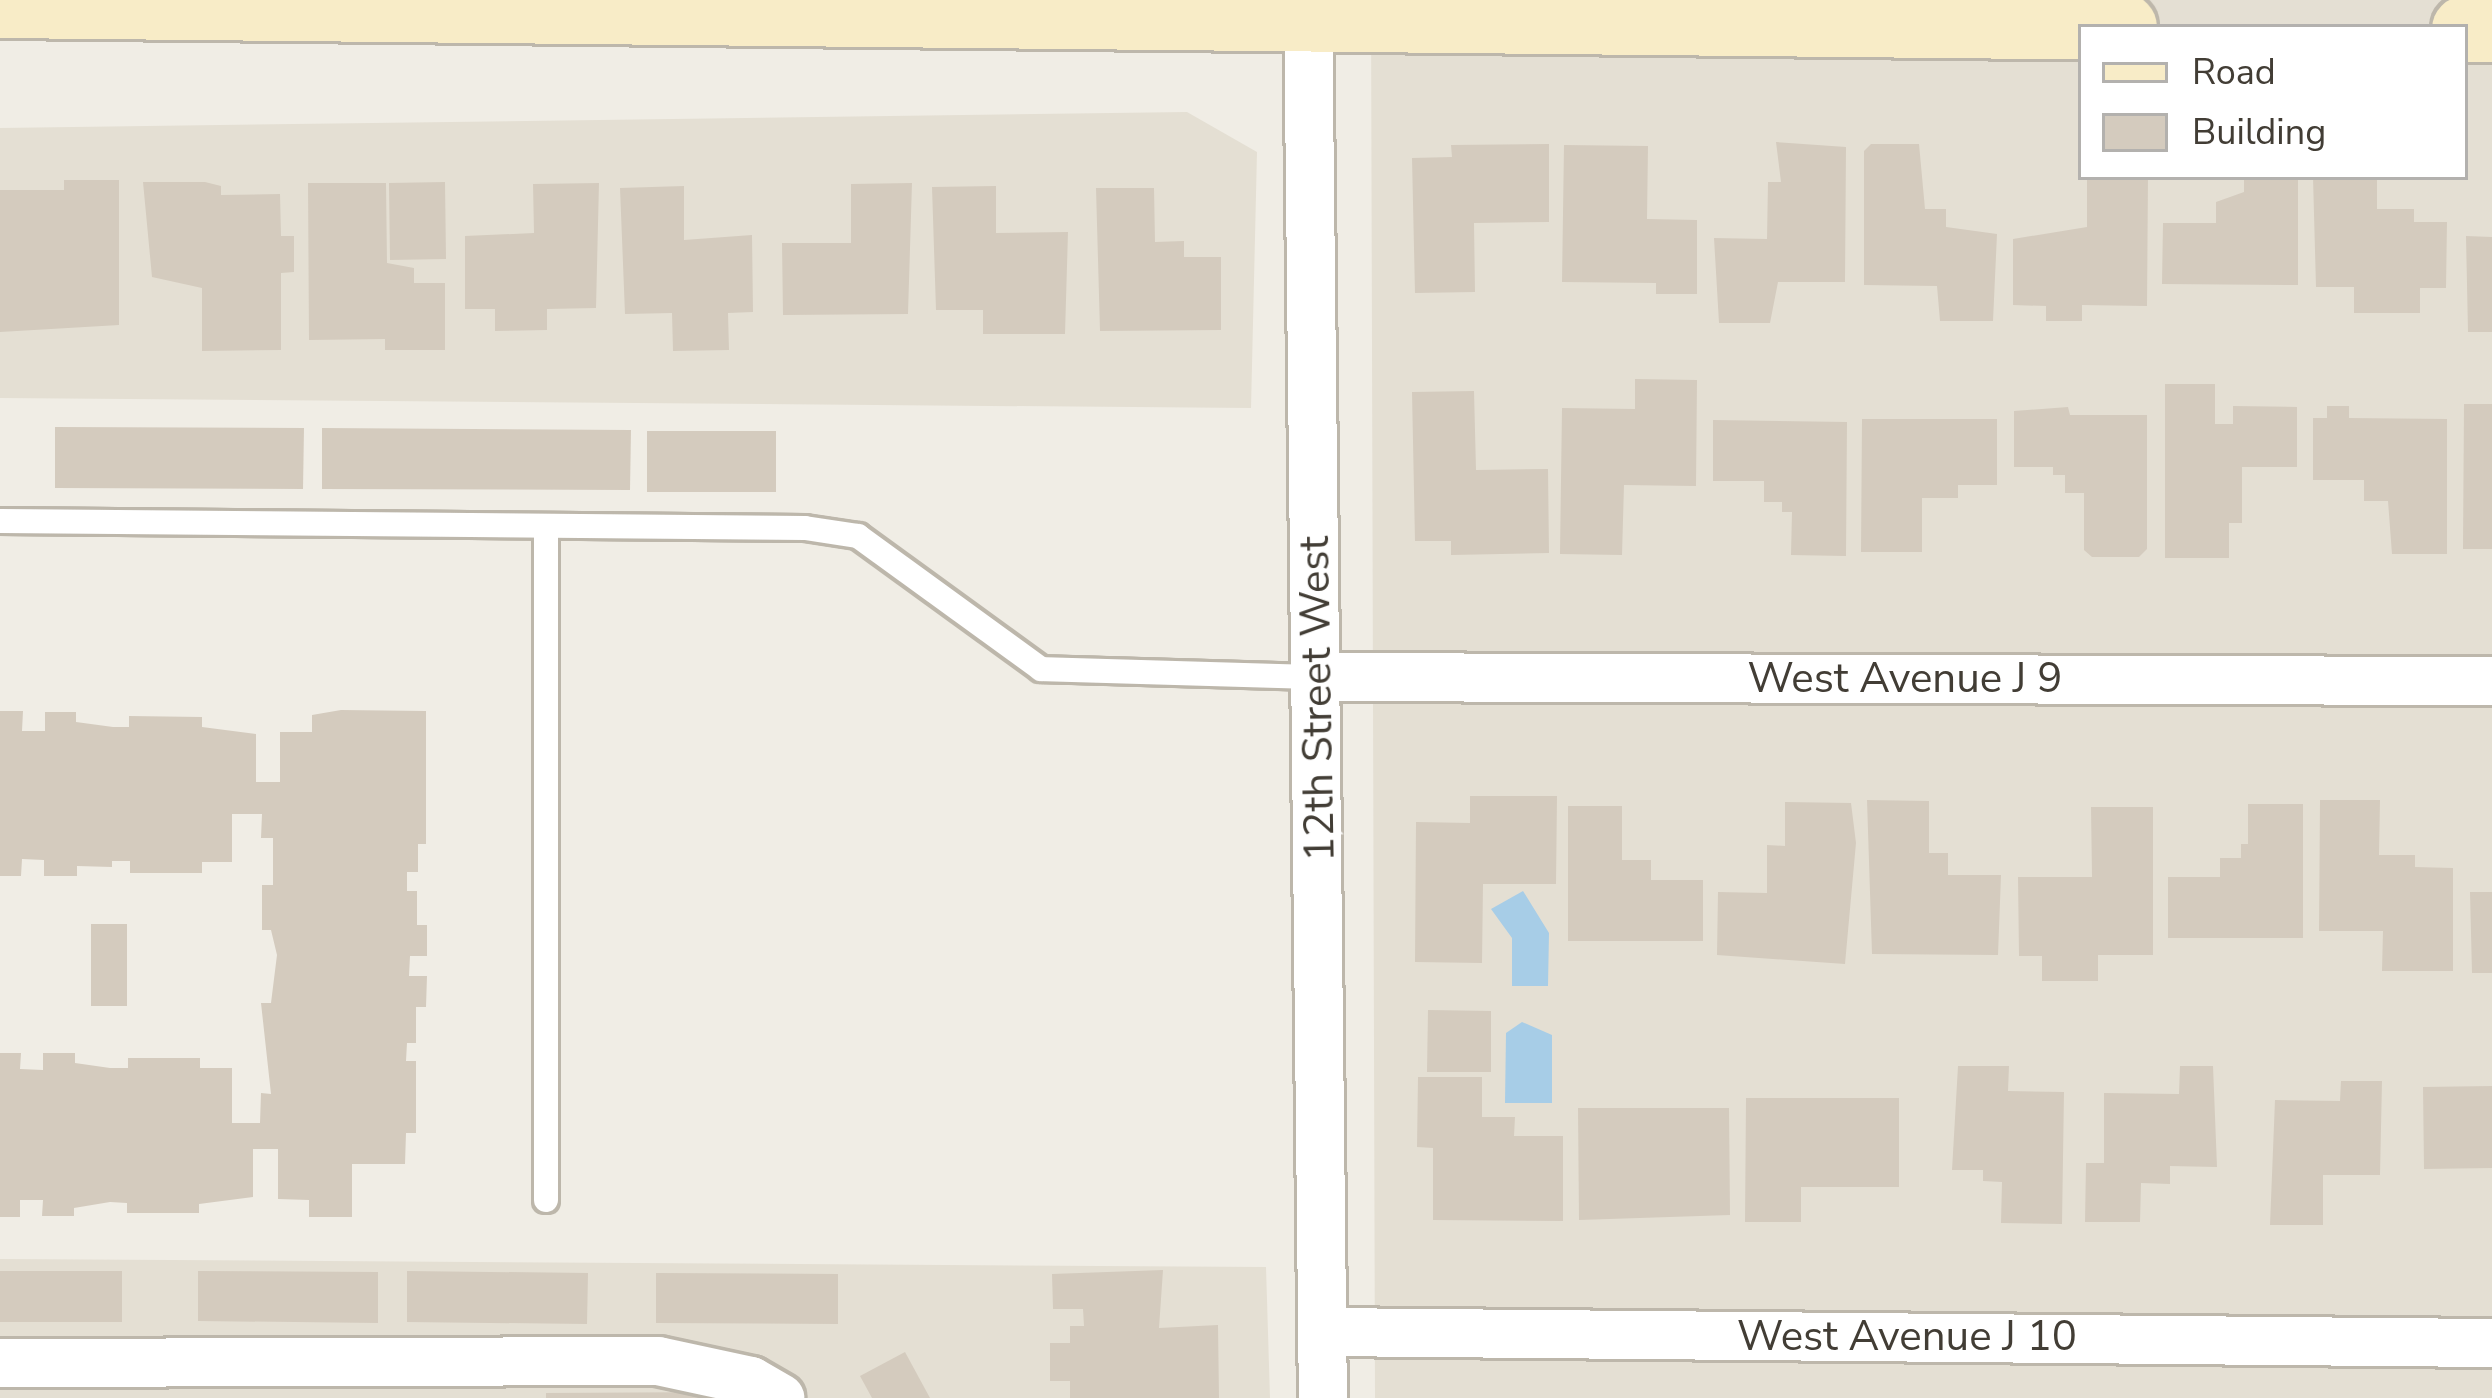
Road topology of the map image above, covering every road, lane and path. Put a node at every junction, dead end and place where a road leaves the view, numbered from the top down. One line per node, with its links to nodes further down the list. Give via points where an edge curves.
1 (23, 4): 2 (street)
2 (874, 8): 3 (street)
3 (1307, 11): 4 (street); 7 (street, 12th Street West)
4 (2078, 26)
5 (0, 520): 6 (lane)
6 (546, 526): 7 (lane, via 858,536 1041,669); 9 (lane)
7 (1318, 677): 8 (street, West Avenue J 9); 10 (street, 12th Street West)
8 (2492, 681)
9 (546, 1201)
10 (1323, 1333): 11 (street, West Avenue J 10); 14 (street, 12th Street West)
11 (2492, 1342)
12 (0, 1363): 13 (street, via 658,1361 751,1381)
13 (781, 1398)
14 (1323, 1398)

